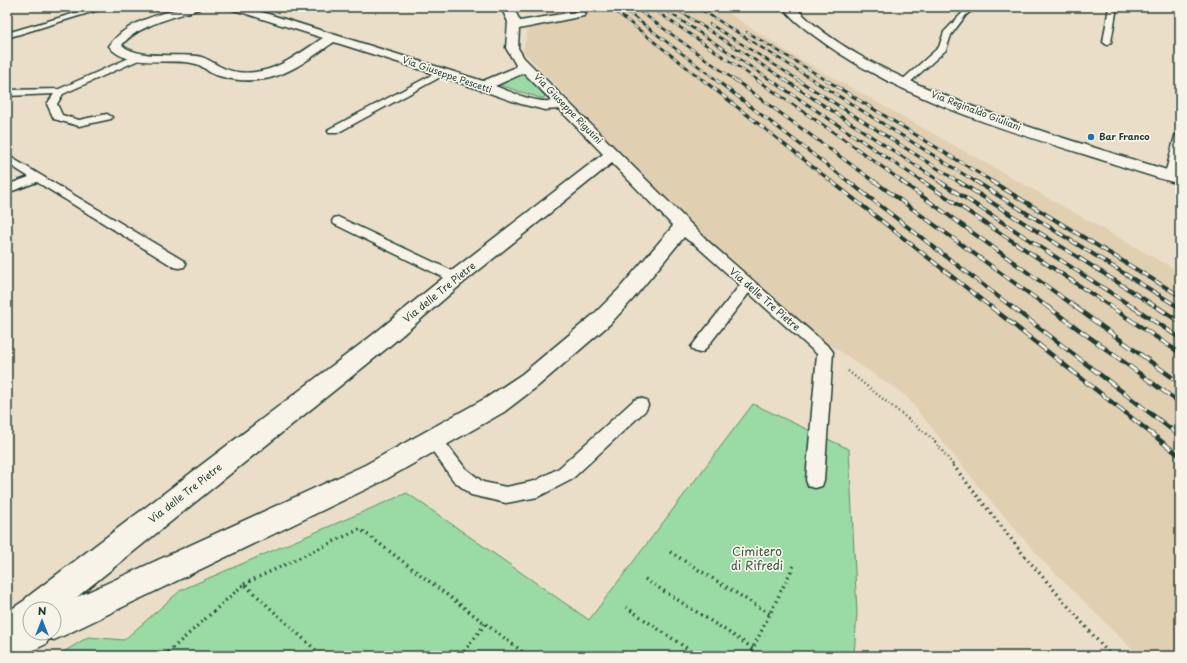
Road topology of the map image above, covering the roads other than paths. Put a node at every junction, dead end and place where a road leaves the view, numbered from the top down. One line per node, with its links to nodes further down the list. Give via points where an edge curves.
1 (104, 7): 9 (lane)
2 (195, 7): 15 (street, via 141,27 117,41 117,50)
3 (235, 7): 13 (street, Via Giuseppe Pescetti)
4 (507, 7): 11 (street, Via Giuseppe Rigutini)
5 (789, 7): 18 (street, Via Reginaldo Giuliani, via 811,27 842,49)
6 (1113, 7): 14 (lane)
7 (67, 9): 9 (lane)
8 (967, 12): 18 (lane, via 947,34 943,48)
9 (80, 14): 12 (lane)
10 (580, 14): 11 (street)
11 (514, 26): 16 (street, Via Giuseppe Rigutini, via 512,48)
12 (7, 36)
13 (332, 38): 15 (street, via 279,72 253,77 240,77 218,71 197,60); 17 (street, Via Giuseppe Pescetti)
14 (1107, 42)
15 (138, 57): 20 (lane)
16 (523, 64): 19 (street, Via Giuseppe Rigutini, via 514,74); 22 (street, Via Giuseppe Rigutini)
17 (443, 72): 19 (street, Via Giuseppe Pescetti); 24 (lane)
18 (904, 83): 28 (street, Via Reginaldo Giuliani, via 1004,123)
19 (483, 86): 22 (street, Via Giuseppe Pescetti, via 538,105)
20 (60, 92): 21 (lane); 23 (lane, via 52,104 58,117 79,123)
21 (7, 93)
22 (563, 104): 26 (street, Via Giuseppe Rigutini)
23 (106, 117)
24 (333, 131)
25 (1180, 136): 28 (lane, via 1173,167)
26 (612, 155): 32 (street, Via delle Tre Pietre); 34 (street, Via delle Tre Pietre)
27 (7, 158): 29 (lane)
28 (1174, 177)
29 (38, 178): 30 (lane); 33 (lane)
30 (7, 189)
31 (338, 221): 34 (lane)
32 (690, 232): 35 (lane, Via delle Tre Pietre); 38 (street, via 602,319 530,380 494,405)
33 (179, 264)
34 (456, 278): 40 (street, Via delle Tre Pietre, via 378,343)
35 (748, 284): 36 (lane); 39 (lane, Via delle Tre Pietre, via 825,352)
36 (699, 347)
37 (640, 405): 38 (lane, via 565,474 538,489 506,495 478,489 459,474)
38 (433, 439): 42 (street, via 374,473)
39 (814, 480)
40 (47, 601)
41 (22, 620): 43 (street)
42 (62, 620)
43 (7, 632)
44 (22, 639): 45 (street)
45 (7, 646)

